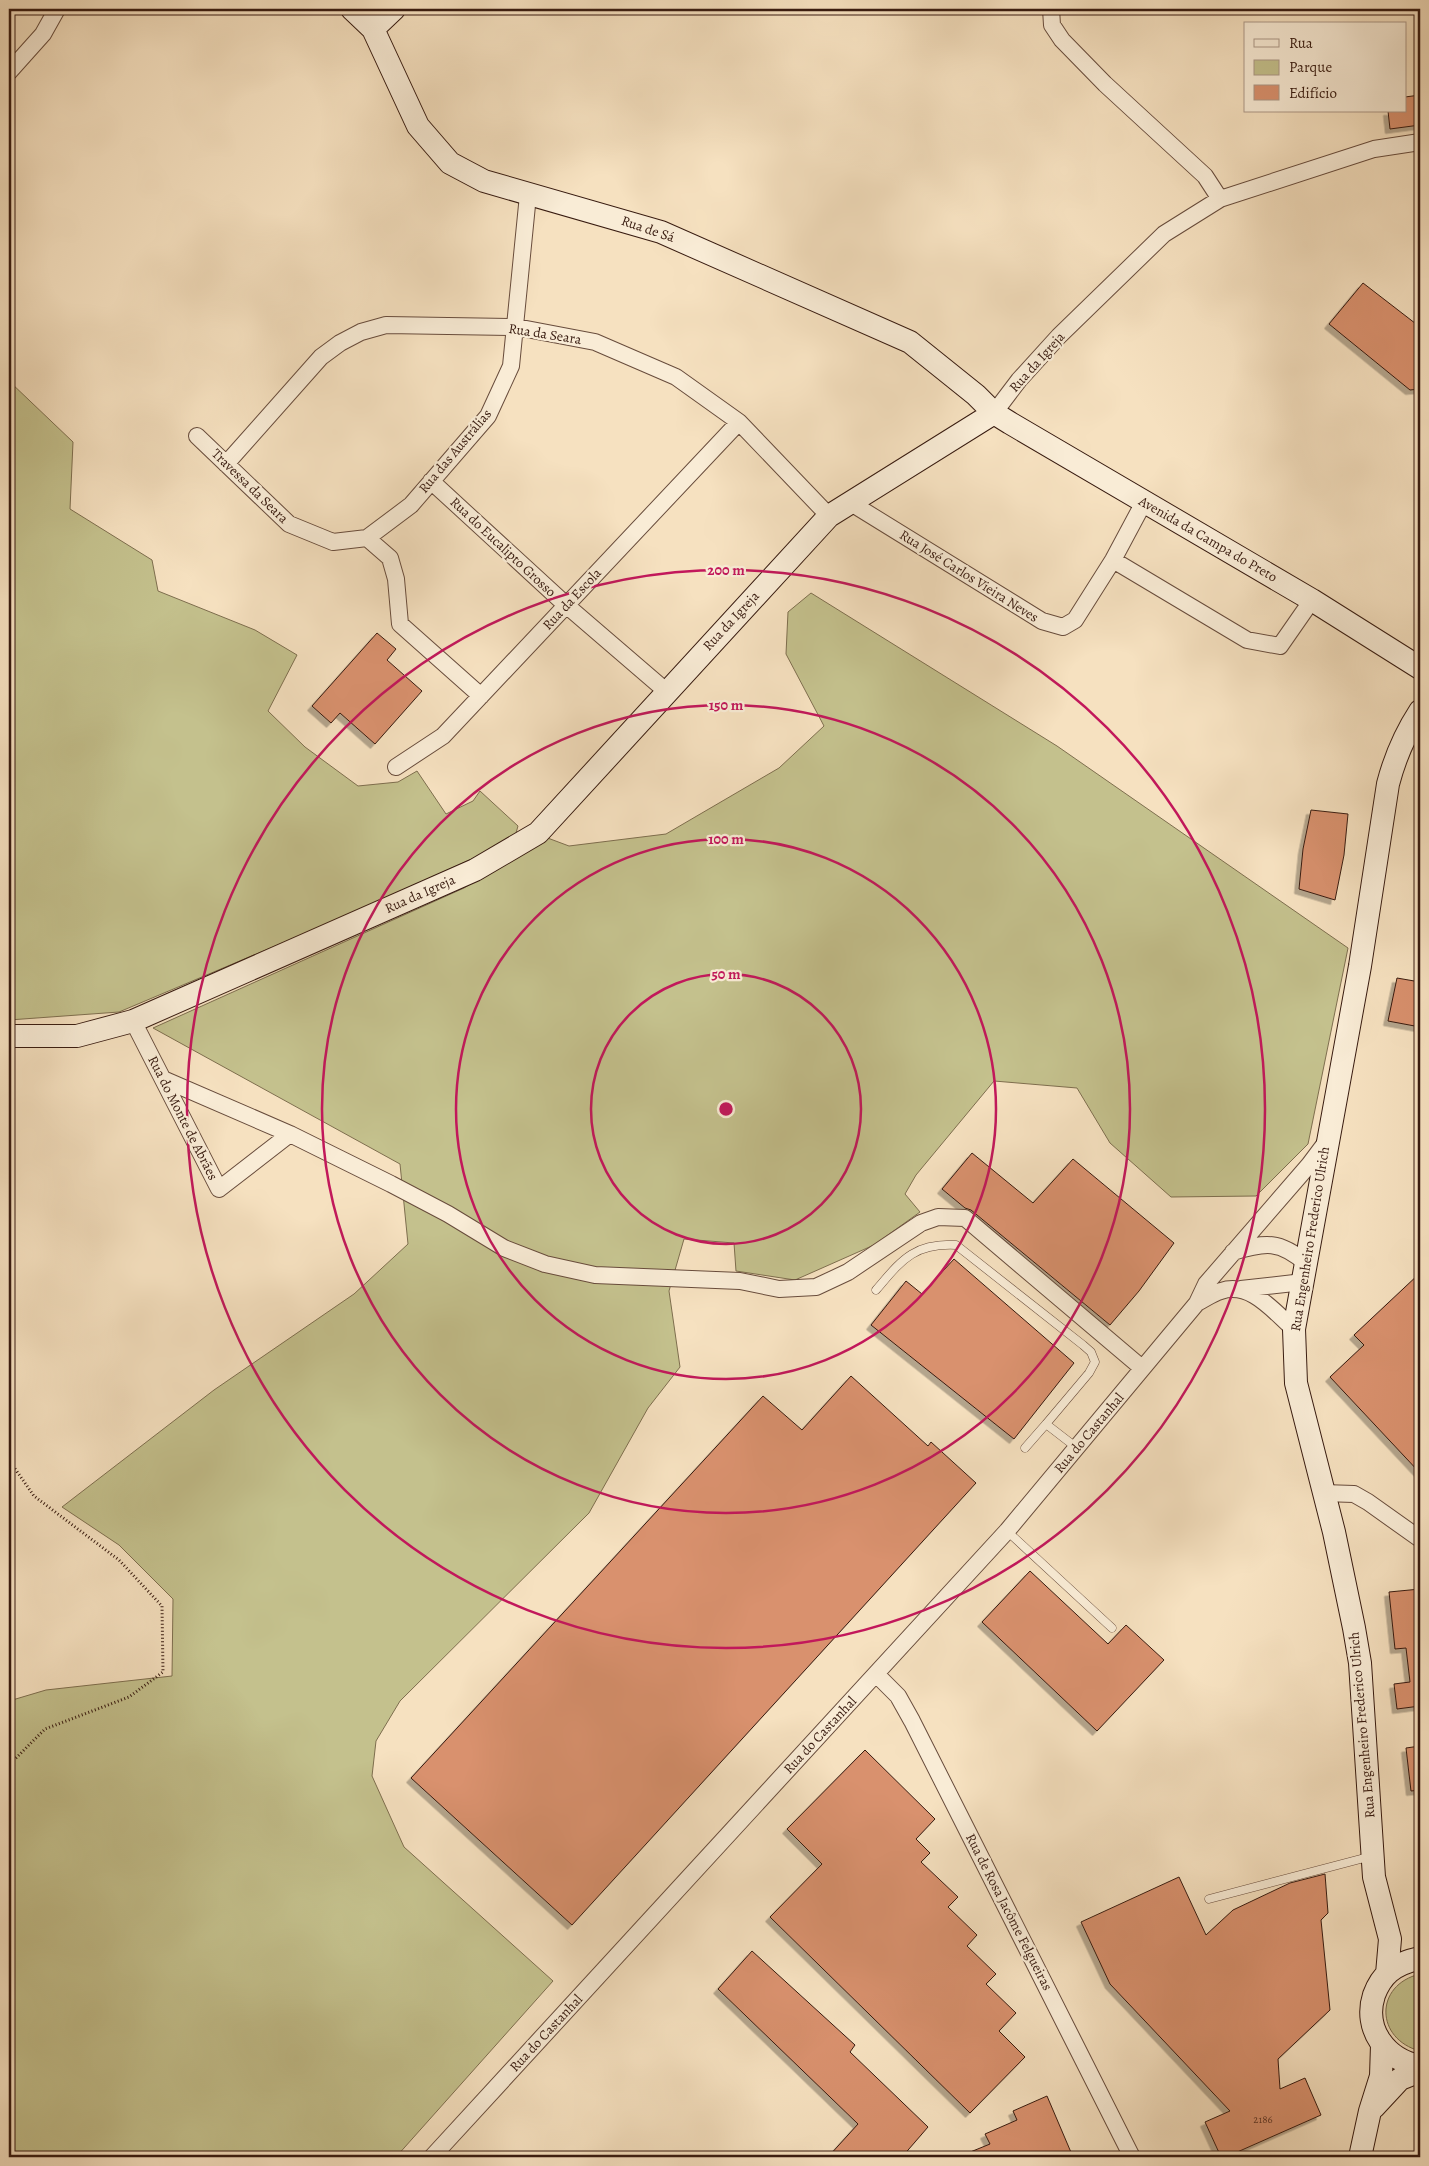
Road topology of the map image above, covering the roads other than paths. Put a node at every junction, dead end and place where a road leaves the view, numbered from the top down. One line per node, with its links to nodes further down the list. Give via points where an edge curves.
1 (58, 9): 6 (street, via 43,34)
2 (352, 9): 5 (street, Rua de Sá)
3 (394, 9): 5 (street)
4 (1051, 9): 9 (street, via 1052,25 1062,40 1205,176)
5 (373, 29): 8 (street, Rua de Sá, via 418,126 450,163 484,182)
6 (9, 72)
7 (1420, 142): 9 (street, Rua da Igreja, via 1374,149)
8 (528, 195): 10 (street, Rua das Austrálias); 11 (street, Rua de Sá, via 661,232 910,342)
9 (1220, 199): 11 (street, Rua da Igreja, via 1164,234 1059,336)
10 (516, 327): 12 (street, Rua da Seara, via 595,342 628,355 676,377); 14 (street, Rua da Seara, via 386,325 361,332 322,357); 15 (street, Rua das Austrálias, via 511,366 488,416)
11 (994, 413): 16 (street, Avenida da Campa do Preto); 17 (street, Rua da Igreja)
12 (739, 422): 18 (street, Rua da Seara); 22 (street, Rua da Escola)
13 (197, 436): 14 (street, Travessa da Seara)
14 (226, 464): 19 (street, Travessa da Seara, via 289,524 333,542)
15 (431, 481): 19 (street, Rua das Austrálias, via 410,505); 22 (street, Rua do Eucalipto Grosso)
16 (1144, 502): 20 (street, Rua José Carlos Vieira Neves); 21 (street, Avenida da Campa do Preto)
17 (851, 503): 18 (street, Rua da Igreja); 20 (street, Rua José Carlos Vieira Neves, via 1042,621 1063,627 1075,620)
18 (828, 516): 24 (street, Rua da Igreja)
19 (367, 538): 25 (street, via 390,558 396,579 400,624)
20 (1113, 560): 21 (street, via 1247,640 1280,646)
21 (1312, 600): 23 (street, Avenida da Campa do Preto)
22 (566, 605): 24 (street, Rua do Eucalipto Grosso); 25 (street, Rua da Escola)
23 (1420, 668)
24 (666, 692): 28 (street, Rua da Igreja, via 538,833 475,870)
25 (481, 696): 27 (street, Rua da Escola, via 443,736)
26 (1420, 711): 32 (street, Rua Engenheiro Frederico Ulrich, via 1405,734 1388,784 1360,966)
27 (396, 767)
28 (133, 1021): 29 (street, Rua da Igreja, via 77,1036); 30 (street, Rua do Monte de Abrães)
29 (9, 1036)
30 (163, 1079): 31 (street); 31 (street, Rua do Monte de Abrães, via 219,1189)
31 (290, 1134): 39 (street, via 440,1210 504,1248 544,1264 595,1275 740,1281 779,1289 816,1287 848,1272 921,1223 938,1217 965,1218)
32 (1327, 1142): 33 (street, Rua do Castanhal); 34 (street, Rua Engenheiro Frederico Ulrich)
33 (1233, 1253): 34 (street, via 1258,1245 1278,1246 1296,1255); 37 (street, Rua do Castanhal, via 1206,1284)
34 (1305, 1273): 35 (street, Rua do Castanhal); 38 (street, Rua Engenheiro Frederico Ulrich)
35 (1238, 1289): 37 (street, Rua do Castanhal, via 1222,1290); 38 (street, via 1260,1298)
36 (876, 1290): 40 (lane, via 904,1257 943,1244 956,1245 1068,1333 1091,1352 1095,1362 1089,1374)
37 (1197, 1303): 39 (street, Rua do Castanhal)
38 (1294, 1329): 43 (street, Rua Engenheiro Frederico Ulrich, via 1296,1383)
39 (1142, 1368): 42 (street, Rua do Castanhal)
40 (1046, 1424): 41 (lane); 42 (lane)
41 (1025, 1448)
42 (1077, 1448): 44 (street, Rua do Castanhal)
43 (1323, 1493): 45 (street, via 1354,1494); 48 (street, Rua Engenheiro Frederico Ulrich, via 1360,1663)
44 (1007, 1531): 46 (lane); 47 (street, Rua do Castanhal)
45 (1420, 1539)
46 (1112, 1628)
47 (876, 1674): 57 (street, Rua do Castanhal); 58 (street, Rua de Rosa Jacôme Felgueiras, via 898,1696 912,1721)
48 (1372, 1856): 49 (lane); 50 (street, Rua Engenheiro Frederico Ulrich)
49 (1209, 1899)
50 (1385, 1920): 51 (street, Rua Engenheiro Frederico Ulrich, via 1396,1936); 52 (street, Rua Engenheiro Frederico Ulrich, via 1390,1939)
51 (1420, 1958): 52 (street, via 1403,1963)
52 (1387, 1974): 53 (street, via 1377,1987 1371,2004 1372,2022)
53 (1382, 2044): 54 (street, via 1404,2062); 56 (street, via 1381,2076)
54 (1420, 2066)
55 (1420, 2071): 56 (street, via 1400,2079)
56 (1370, 2111): 59 (street)
57 (432, 2157)
58 (1132, 2157)
59 (1360, 2157)

